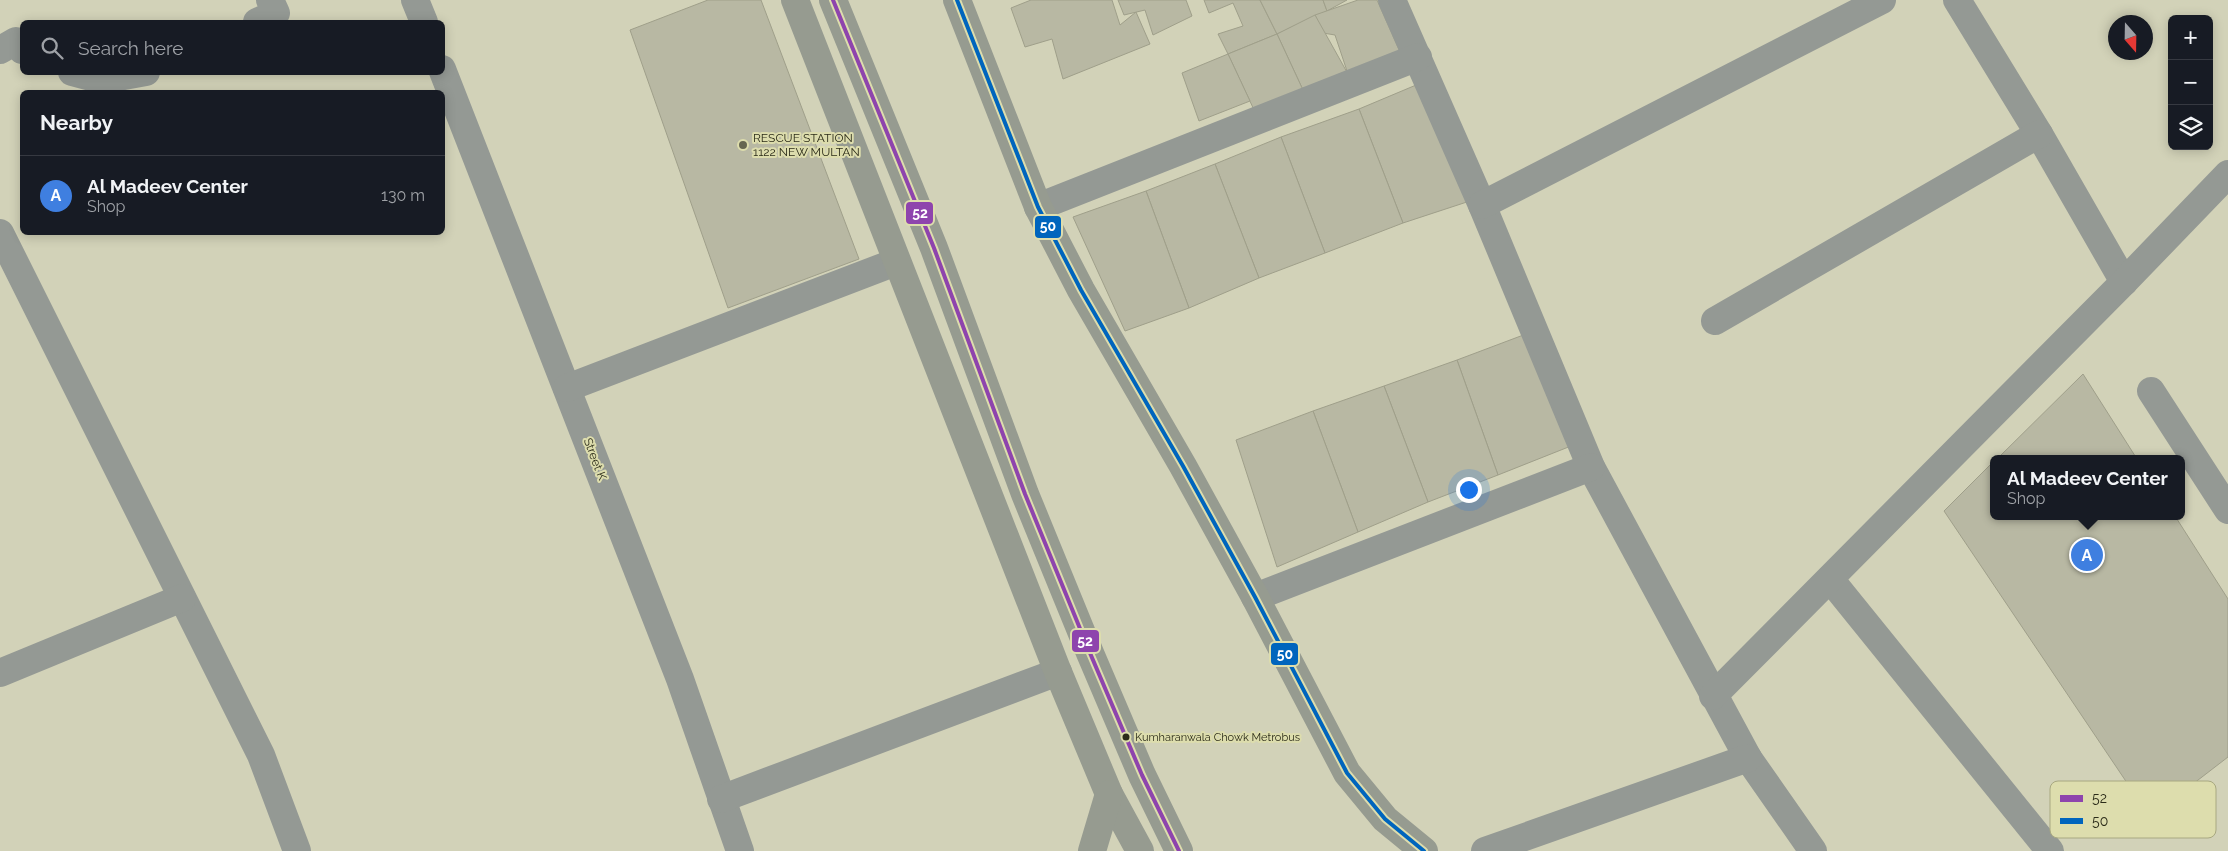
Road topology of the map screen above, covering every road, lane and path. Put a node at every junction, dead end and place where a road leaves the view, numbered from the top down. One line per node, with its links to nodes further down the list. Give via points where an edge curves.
1 (270, 0): 9 (street, via 276,13)
2 (415, 0): 10 (street)
3 (795, 0): 22 (main road)
4 (833, 0): 42 (main road, via 934,248 1036,521 1142,775)
5 (957, 0): 20 (main road)
6 (1392, 0): 13 (street)
7 (1882, 0): 19 (street)
8 (1957, 0): 17 (street)
9 (261, 20)
10 (423, 20)
11 (20, 47): 12 (street, via 16,42)
12 (0, 50)
13 (1418, 57): 19 (street); 20 (street)
14 (83, 75): 15 (street, via 102,80)
15 (130, 75)
16 (444, 75): 25 (street, Street K)
17 (2039, 134): 23 (street); 24 (street)
18 (2228, 174): 23 (street)
19 (1482, 205): 27 (street)
20 (1038, 207): 30 (main road, via 1081,290)
21 (0, 233): 31 (street)
22 (896, 262): 25 (street); 32 (main road)
23 (2124, 282): 29 (street)
24 (1715, 321)
25 (567, 388): 37 (street, Street K, via 680,679)
26 (2151, 392): 28 (street)
27 (1591, 467): 30 (street); 34 (street)
28 (2228, 510)
29 (1830, 579): 34 (street); 46 (street)
30 (1254, 596): 43 (main road, via 1347,773 1385,820)
31 (182, 598): 33 (street); 38 (street, via 261,755)
32 (1058, 672): 36 (main road); 37 (street)
33 (0, 673)
34 (1713, 696): 35 (street)
35 (1748, 758): 44 (street); 45 (street)
36 (1110, 794): 40 (main road); 41 (main road)
37 (721, 799): 39 (street, Street K)
38 (297, 851)
39 (740, 851)
40 (1092, 851)
41 (1140, 851)
42 (1179, 851)
43 (1424, 851)
44 (1485, 851)
45 (1813, 851)
46 (2050, 851)

